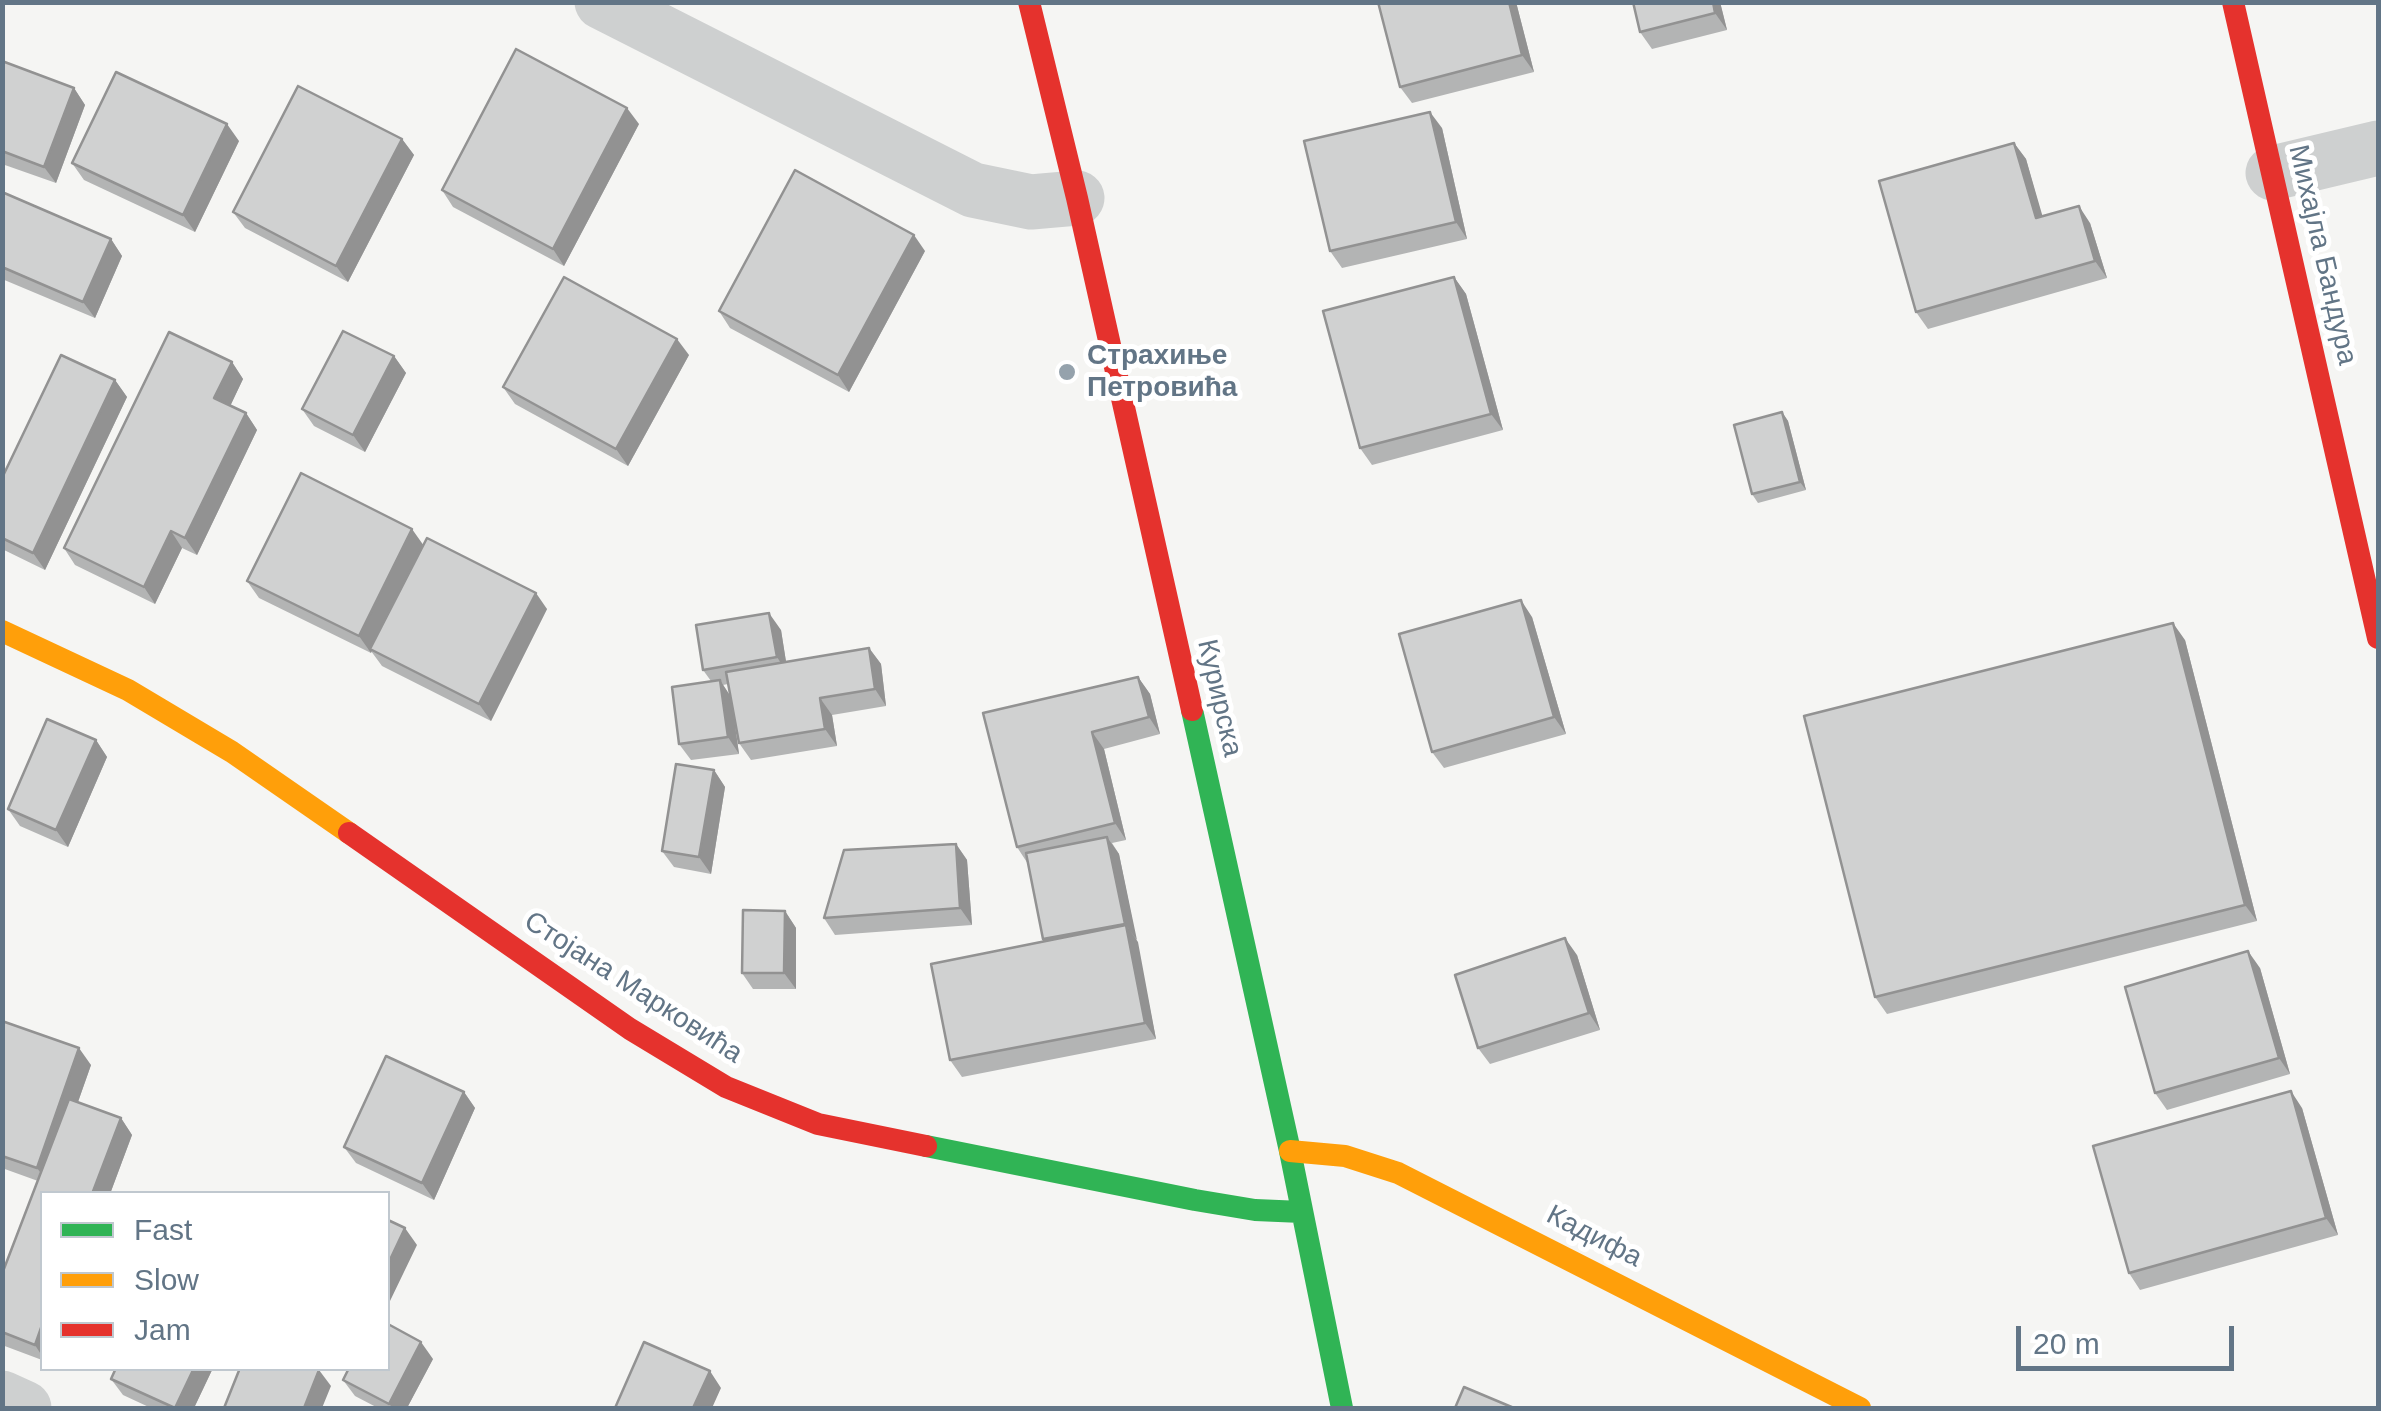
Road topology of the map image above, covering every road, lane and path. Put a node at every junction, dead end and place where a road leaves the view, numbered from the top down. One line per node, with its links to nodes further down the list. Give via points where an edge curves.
1 (602, 2): 6 (street, via 972,190 1031,202)
2 (1029, 2): 6 (street, Курирска)
3 (2232, 2): 5 (street, Михајла Бандура)
4 (2378, 148): 5 (street)
5 (2273, 172): 8 (street, Михајла Бандура)
6 (1077, 198): 9 (street, Курирска)
7 (2, 631): 10 (street, Стојана Марковића, via 128,690 232,752 630,1029 726,1087 818,1124 1196,1200)
8 (2378, 638)
9 (1290, 1151): 10 (street, Курирска); 14 (street, Кадифа, via 1345,1156 1398,1174)
10 (1302, 1212): 13 (street, Курирска)
11 (2, 1398): 12 (street)
12 (24, 1408)
13 (1342, 1408)
14 (1860, 1408)

